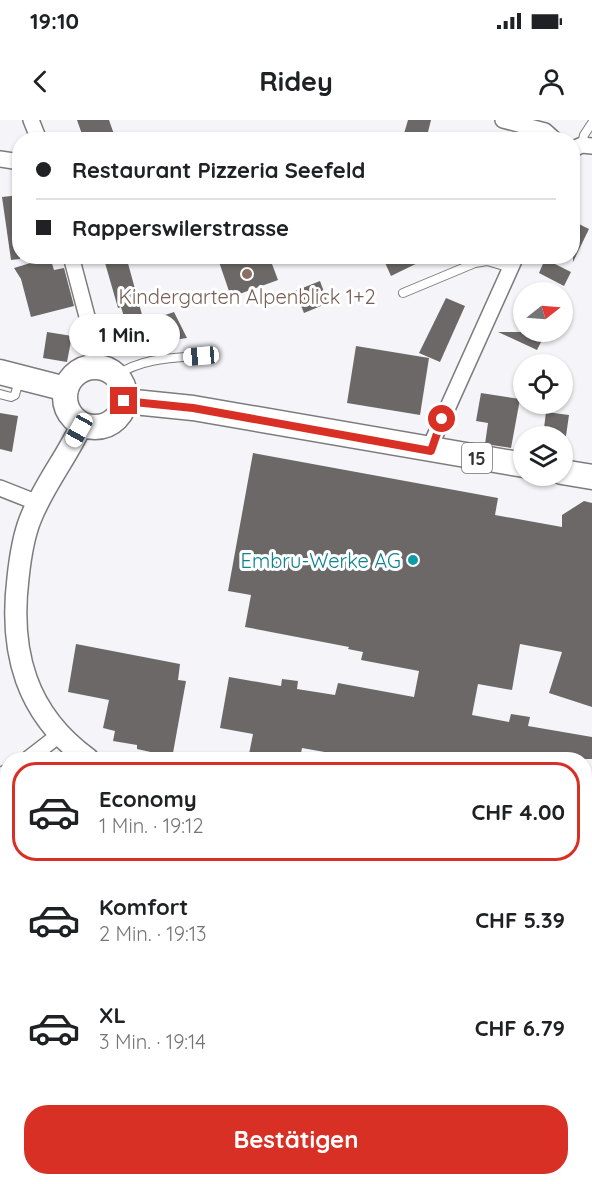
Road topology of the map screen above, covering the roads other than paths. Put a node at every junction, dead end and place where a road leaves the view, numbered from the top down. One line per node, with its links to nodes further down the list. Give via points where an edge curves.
1 (508, 121): 3 (street)
2 (592, 123): 4 (lane)
3 (546, 132)
4 (582, 147)
5 (73, 264): 10 (street, via 94,343)
6 (473, 264): 8 (lane)
7 (512, 264): 16 (street)
8 (402, 293)
9 (201, 356): 10 (lane, via 148,360)
10 (106, 372): 12 (main road, via 88,368 74,376); 14 (main road, via 123,387)
11 (10, 375): 12 (main road); 13 (lane, via 15,395)
12 (66, 389): 15 (main road, via 66,407)
13 (0, 394)
14 (124, 401): 15 (main road, via 120,412 106,424); 16 (main road, 15, via 193,408)
15 (82, 424): 21 (street)
16 (431, 451): 17 (main road, 15)
17 (513, 463)
18 (573, 474): 19 (main road)
19 (592, 477)
20 (0, 488): 21 (street)
21 (38, 503): 22 (street, via 29,521 20,564 16,630 28,687)
22 (59, 735): 23 (street); 24 (street)
23 (37, 752)
24 (80, 752)

